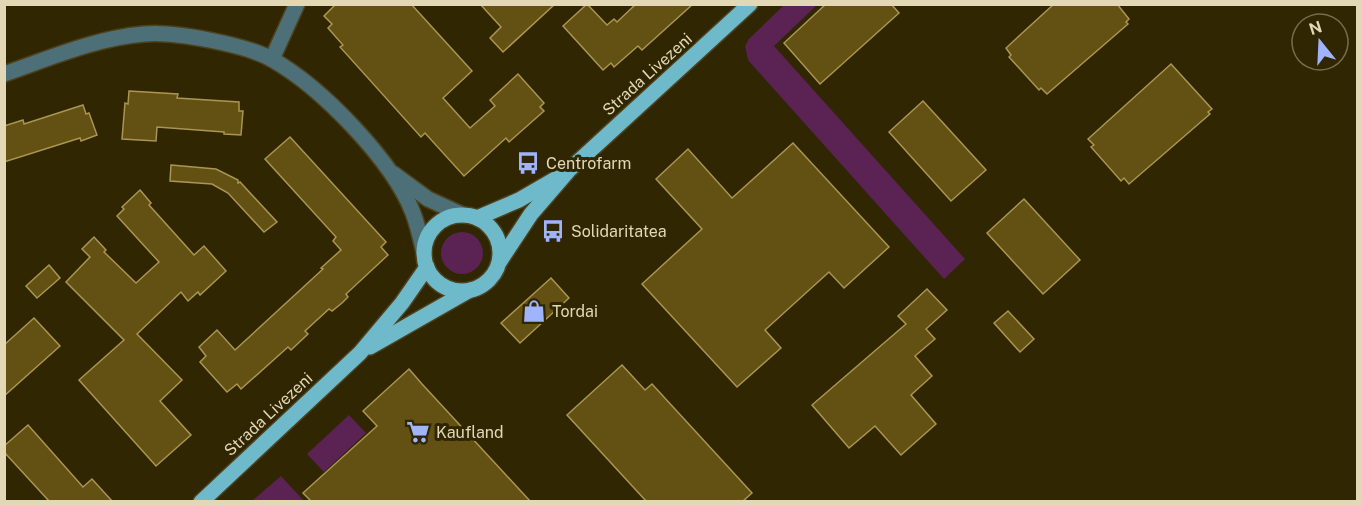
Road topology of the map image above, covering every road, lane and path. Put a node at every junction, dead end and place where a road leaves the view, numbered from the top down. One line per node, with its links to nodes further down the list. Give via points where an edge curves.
1 (297, 4): 3 (street)
2 (750, 4): 5 (main road, Strada Livezeni)
3 (272, 59): 4 (street, via 228,44 147,33 95,42); 6 (street, via 326,101)
4 (4, 74)
5 (569, 170): 7 (main road, Strada Livezeni, via 519,200); 9 (main road, Strada Livezeni, via 531,214)
6 (391, 172): 7 (street, via 428,199); 8 (street, via 413,213)
7 (470, 216): 8 (main road, via 448,218 436,226 427,238); 9 (main road, via 488,225 496,235)
8 (426, 260): 10 (main road, via 434,278 443,286); 11 (main road, Strada Livezeni, via 402,303)
9 (500, 261): 10 (main road, via 489,280)
10 (470, 290): 11 (main road, Strada Livezeni)
11 (360, 353): 12 (main road, Strada Livezeni)
12 (201, 501)

